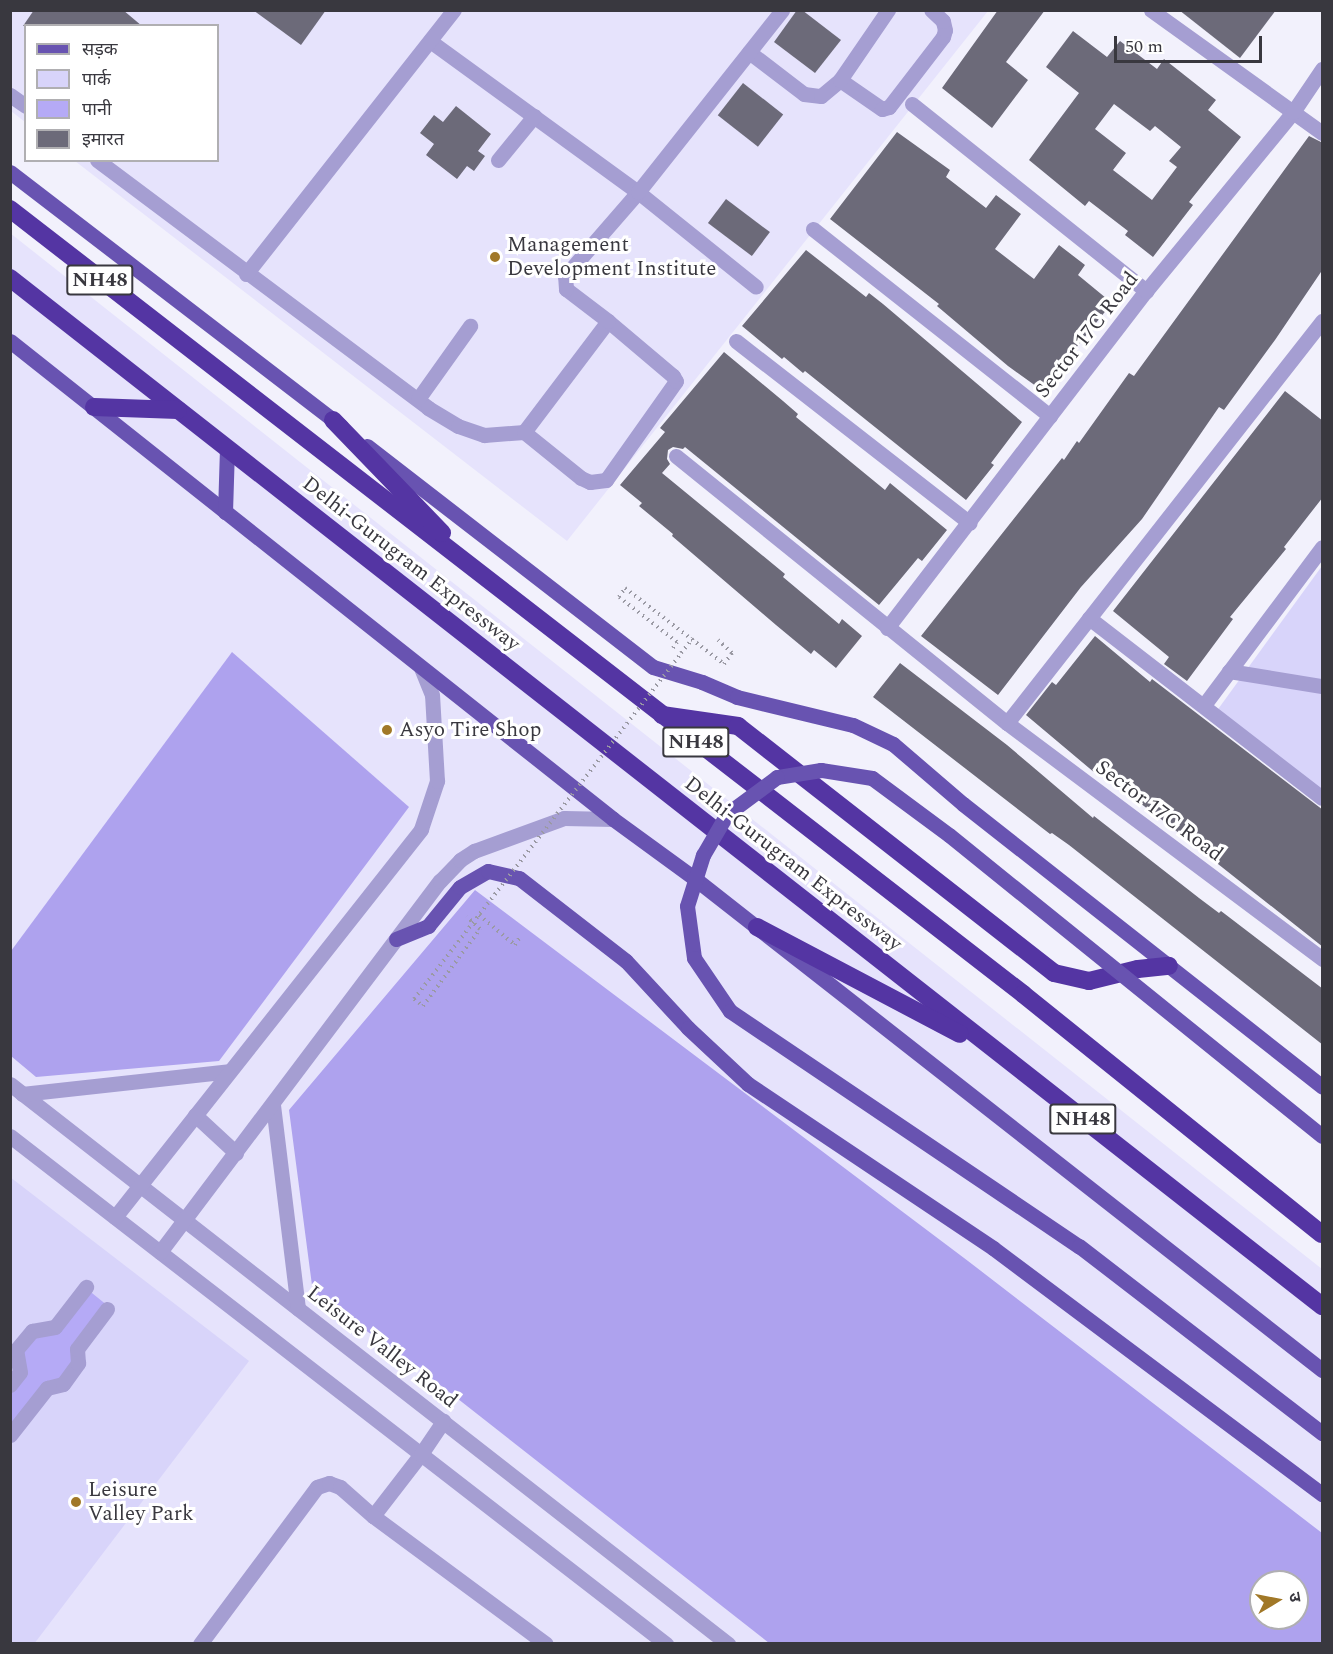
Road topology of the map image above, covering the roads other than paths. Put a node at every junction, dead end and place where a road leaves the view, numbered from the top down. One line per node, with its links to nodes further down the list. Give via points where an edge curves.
1 (454, 10): 6 (street)
2 (782, 10): 7 (street)
3 (888, 10): 9 (street)
4 (931, 10): 9 (street, via 943,21 943,37 889,107 882,109)
5 (1151, 10): 13 (street)
6 (430, 41): 14 (street); 22 (street)
7 (749, 52): 9 (street, via 804,94 821,96); 19 (street)
8 (1323, 69): 13 (street, Sector 17C Road)
9 (840, 80)
10 (10, 94): 11 (street)
11 (24, 104)
12 (912, 104): 25 (street)
13 (1293, 112): 15 (street); 25 (street, Sector 17C Road)
14 (534, 116): 16 (street); 19 (street)
15 (1323, 133)
16 (498, 160)
17 (100, 162): 22 (street)
18 (10, 172): 35 (main road)
19 (638, 192): 24 (street); 26 (street, via 565,276 567,289)
20 (10, 209): 42 (highway, Delhi-Gurugram Expressway / NH48)
21 (813, 229): 34 (street)
22 (246, 274): 31 (street)
23 (10, 278): 33 (highway, Delhi-Gurugram Expressway / NH48)
24 (756, 287)
25 (1146, 291): 34 (street, Sector 17C Road)
26 (608, 321): 36 (street); 36 (street, via 676,381 606,480 590,482 581,478)
27 (1323, 321): 43 (street)
28 (470, 326): 31 (street)
29 (10, 341): 32 (main road)
30 (736, 341): 40 (street)
31 (417, 399): 36 (street, via 458,426 484,435)
32 (94, 407): 33 (highway); 39 (main road)
33 (178, 410): 37 (highway, Delhi-Gurugram Expressway / NH48)
34 (1050, 416): 40 (street, Sector 17C Road)
35 (333, 420): 42 (highway); 56 (main road, via 653,667 738,697 853,725 893,744)
36 (524, 432)
37 (227, 448): 39 (main road); 57 (highway, Delhi-Gurugram Expressway / NH48)
38 (676, 456): 44 (street, Sector 17C Road)
39 (225, 512): 45 (main road)
40 (970, 523): 44 (street, Sector 17C Road)
41 (1323, 547): 46 (street)
42 (484, 578): 49 (highway, Delhi-Gurugram Expressway / NH48)
43 (1089, 618): 48 (street); 50 (street)
44 (887, 628): 50 (street, Sector 17C Road)
45 (421, 668): 52 (main road); 58 (street, via 432,695 437,781 421,829)
46 (1229, 671): 47 (street); 48 (street)
47 (1323, 686)
48 (1204, 705): 51 (street)
49 (662, 715): 56 (highway, via 738,726 1054,973 1089,981); 69 (highway, Delhi-Gurugram Expressway / NH48, via 1023,994)
50 (1007, 723): 55 (street, Sector 17C Road)
51 (1323, 798)
52 (614, 819): 53 (main road); 54 (street, via 564,818 474,851 440,880)
53 (757, 927): 57 (highway); 75 (main road)
54 (396, 939): 61 (street); 81 (main road, via 428,926 460,887 488,871 519,878 626,961 747,1084 993,1248)
55 (1323, 959)
56 (1169, 966): 59 (main road)
57 (1001, 1056): 72 (highway, Delhi-Gurugram Expressway / NH48)
58 (229, 1071): 60 (street); 62 (street)
59 (1323, 1087)
60 (16, 1089): 66 (street, Leisure Valley Road)
61 (273, 1105): 65 (street); 73 (street)
62 (195, 1115): 65 (street); 66 (street)
63 (10, 1136): 67 (street)
64 (1323, 1136): 78 (main road, bridge, via 872,777 821,770 777,777 727,814 703,855 687,906 694,958 730,1011 1079,1246)
65 (236, 1153): 68 (street)
66 (141, 1186): 67 (street); 68 (street, Leisure Valley Road)
67 (115, 1217): 70 (street)
68 (186, 1221): 70 (street); 73 (street, Leisure Valley Road)
69 (1323, 1234)
70 (160, 1252): 80 (street)
71 (86, 1287): 76 (street, via 55,1327 32,1330 16,1350 20,1372)
72 (1323, 1306)
73 (298, 1308): 77 (street, Leisure Valley Road)
74 (107, 1309): 79 (street, via 77,1349 78,1363 63,1384 47,1388)
75 (1323, 1370)
76 (10, 1385)
77 (443, 1421): 80 (street); 86 (street, Leisure Valley Road)
78 (1323, 1433)
79 (10, 1435)
80 (421, 1454): 82 (street); 85 (street)
81 (1323, 1494)
82 (373, 1516): 83 (street, via 340,1487 329,1483 318,1487); 84 (street)
83 (200, 1644)
84 (546, 1644)
85 (666, 1644)
86 (728, 1644)

